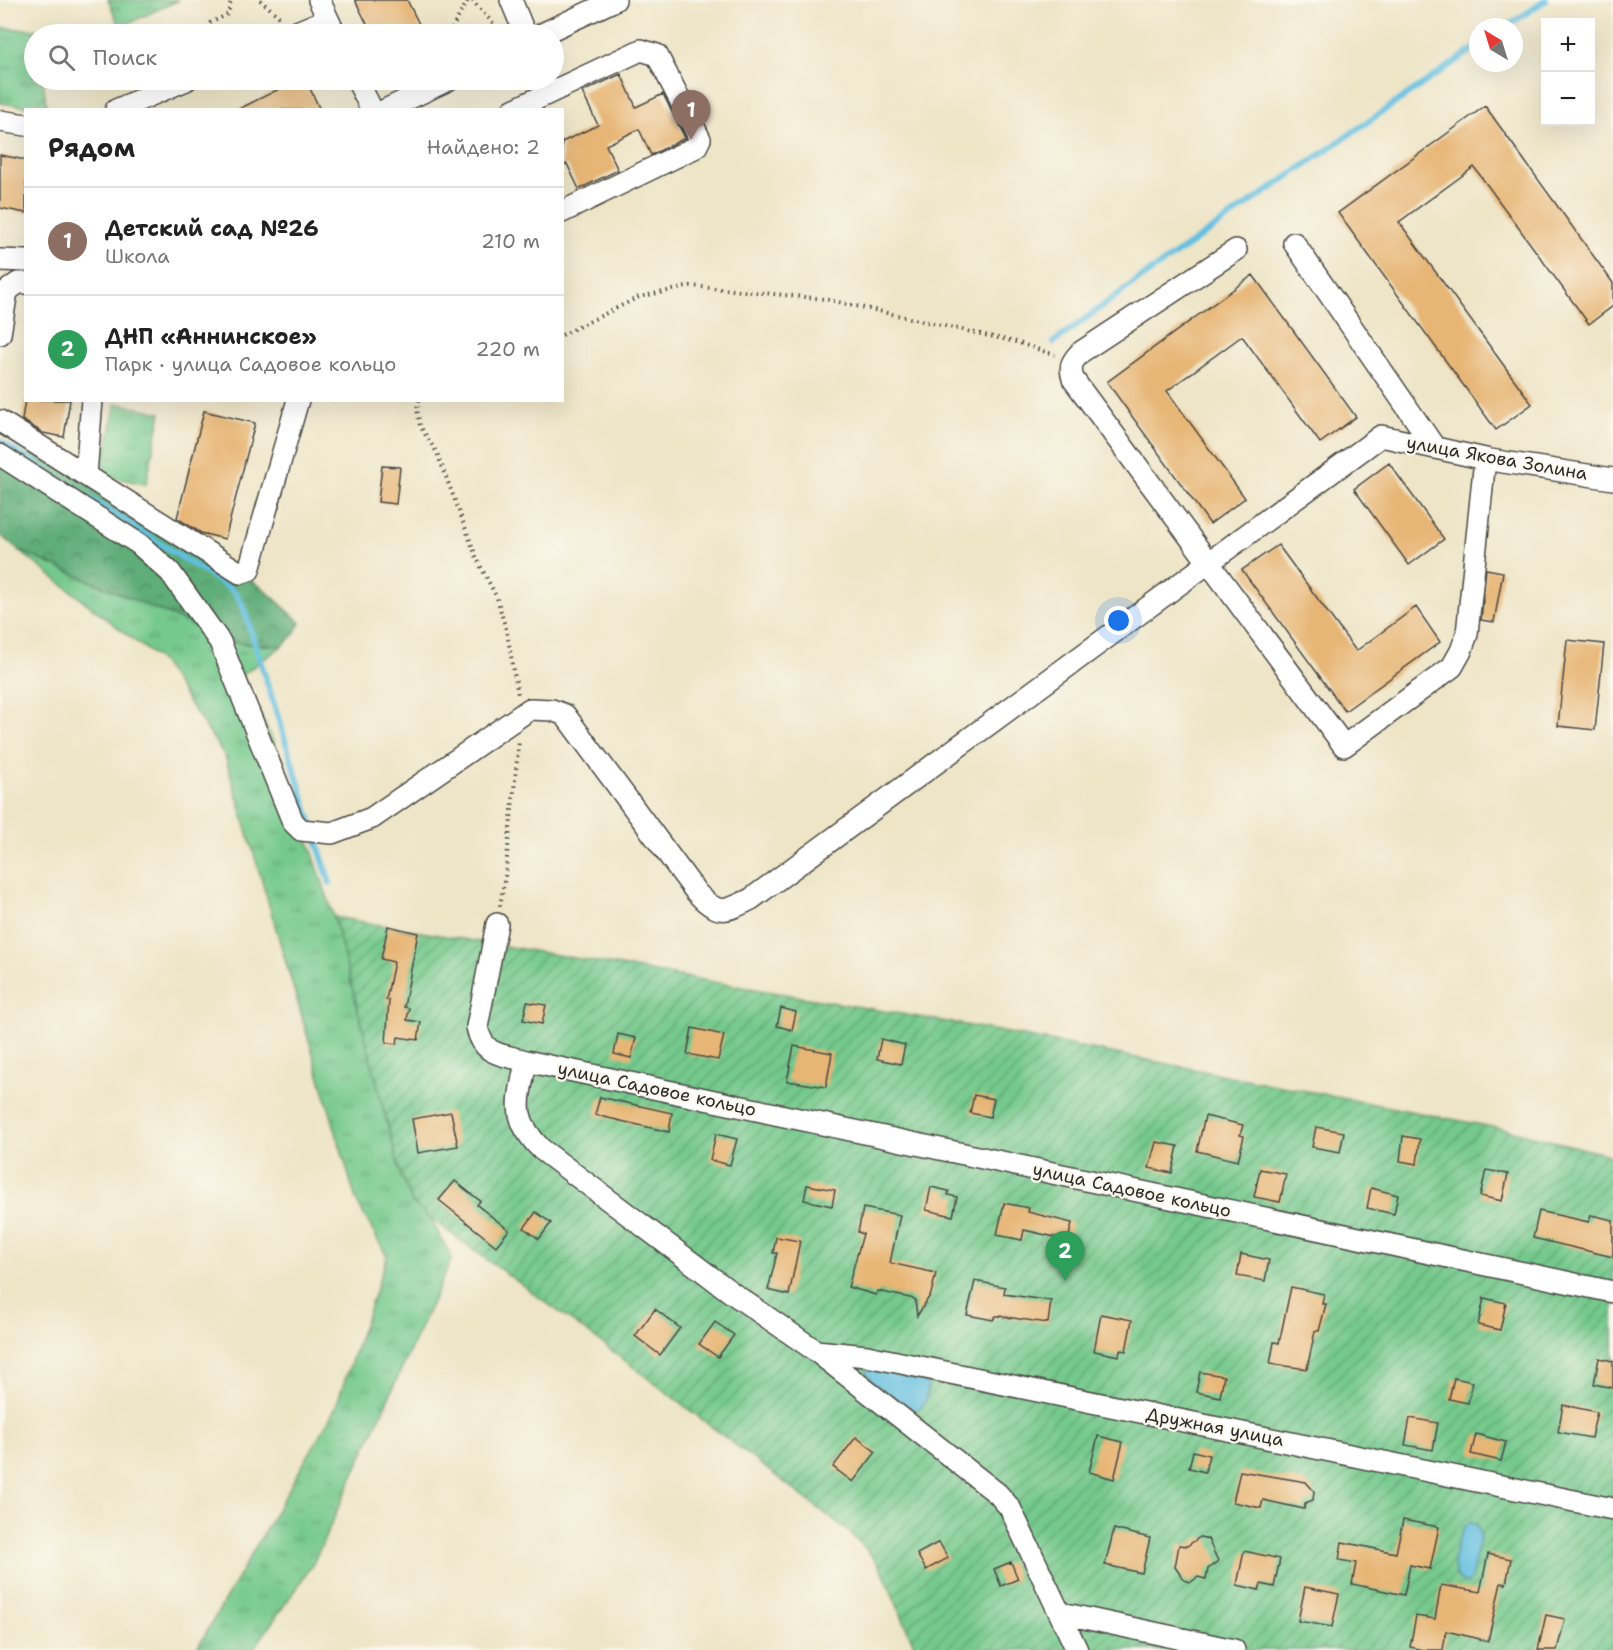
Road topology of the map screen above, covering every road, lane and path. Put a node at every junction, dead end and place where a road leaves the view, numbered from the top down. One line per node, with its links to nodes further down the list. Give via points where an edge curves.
1 (231, 0): 5 (path, via 228,14)
2 (470, 0): 6 (path); 7 (path)
3 (511, 0): 8 (street)
4 (615, 0): 9 (street)
5 (210, 24)
6 (455, 24)
7 (494, 24)
8 (521, 24)
9 (563, 24)
10 (564, 86): 21 (street, via 641,50 657,55 700,139 696,147)
11 (163, 90): 15 (street)
12 (366, 90): 16 (street)
13 (426, 90): 17 (street)
14 (556, 90): 18 (street)
15 (121, 108)
16 (383, 108)
17 (386, 108)
18 (517, 108)
19 (0, 121): 20 (street)
20 (24, 125)
21 (564, 211)
22 (1294, 243): 34 (street)
23 (1236, 250): 29 (street)
24 (0, 260): 25 (street)
25 (24, 261)
26 (24, 283): 27 (street, via 7,291)
27 (0, 334)
28 (564, 334): 29 (path, via 639,297 691,286 825,299 1016,342)
29 (1073, 360): 39 (street, via 1072,379)
30 (92, 402): 37 (street)
31 (297, 402): 37 (street, via 249,570 244,573)
32 (419, 402): 40 (path, via 420,426 437,453 477,559 497,597)
33 (0, 421): 37 (street)
34 (1435, 448): 36 (street, улица Якова Золина); 39 (street, улица Якова Золина, via 1381,436)
35 (0, 455): 40 (street, via 139,544 170,572 220,642 293,822 300,830 332,833 372,818)
36 (1485, 459): 38 (street, улица Якова Золина); 39 (street, via 1467,634 1461,651 1452,667 1344,746)
37 (86, 476)
38 (1613, 479)
39 (1208, 564): 40 (street, via 760,892 729,910 717,909 696,892 565,716 539,709)
40 (521, 714): 41 (path, via 505,877)
41 (496, 924): 42 (street, улица Садовое кольцо, via 477,1027 488,1050)
42 (526, 1061): 43 (street, улица Садовое кольцо); 44 (street, via 519,1115 541,1149)
43 (1613, 1292)
44 (816, 1351): 45 (street, Дружная улица, via 867,1356); 46 (street, via 998,1494 1010,1508)
45 (1613, 1509)
46 (1061, 1613): 47 (street); 48 (street)
47 (1077, 1650)
48 (1234, 1650)

